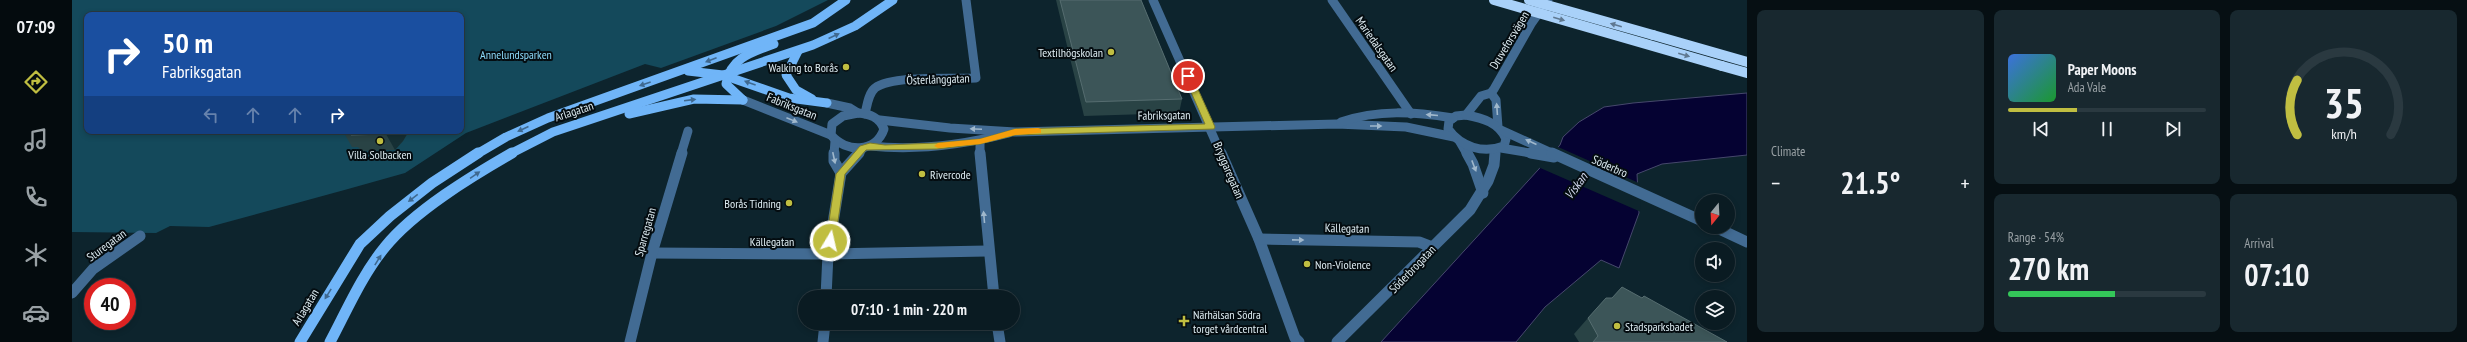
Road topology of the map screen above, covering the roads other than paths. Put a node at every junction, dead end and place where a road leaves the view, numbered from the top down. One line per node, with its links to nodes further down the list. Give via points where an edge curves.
1 (846, 0): 9 (main road, Arlagatan)
2 (893, 0): 10 (main road, Arlagatan, one-way to 2, via 845,31)
3 (966, 0): 18 (street, Österlånggatan, via 976,78 886,82 873,89)
4 (1152, 0): 25 (street, Bryggaregatan)
5 (1332, 0): 19 (street, Mariedalsgatan)
6 (1494, 0): 13 (highway, one-way to 13, bridge)
7 (1529, 0): 11 (highway, one-way to 7, bridge)
8 (1548, 0): 15 (street, Druveforsvägen)
9 (813, 23): 12 (main road, Arlagatan, one-way to 12); 14 (main road, via 800,32 742,57 730,66)
10 (798, 52): 14 (main road, Arlagatan); 17 (main road, via 786,75 790,84 800,94)
11 (1747, 62)
12 (682, 71): 14 (main road); 51 (main road, Arlagatan, one-way to 51, via 542,121 494,144 432,183 360,244)
13 (1747, 73)
14 (726, 75): 16 (main road, via 726,84); 17 (main road, one-way to 14, via 812,104 795,100); 23 (main road, Arlagatan)
15 (1491, 93): 20 (street, Druveforsvägen, via 1481,96); 26 (street, one-way to 15, via 1496,100)
16 (743, 100): 23 (main road, one-way to 16, via 694,99); 29 (street, Fabriksgatan, one-way to 29)
17 (827, 103): 18 (street)
18 (862, 113): 22 (street); 29 (street, via 837,120 832,124)
19 (1411, 114): 21 (street, Fabriksgatan, one-way to 19); 24 (street, Fabriksgatan, via 1350,118)
20 (1466, 115): 21 (street, Fabriksgatan); 26 (street, via 1486,120)
21 (1453, 118): 30 (street, via 1447,126)
22 (880, 120): 28 (street, Fabriksgatan, one-way to 22); 32 (street, via 884,134)
23 (584, 122): 52 (main road, Arlagatan, one-way to 23, via 386,247 410,223 448,192 516,149 553,132)
24 (1337, 124): 25 (street, Fabriksgatan); 30 (street, Fabriksgatan, one-way to 30, via 1406,127)
25 (1211, 127): 28 (street, Fabriksgatan); 40 (street, Bryggaregatan)
26 (1500, 129): 33 (street, Söderbrogatan, via 1506,141); 34 (street, one-way to 26, via 1536,144)
27 (688, 131): 44 (street, Sparregatan)
28 (1015, 132): 31 (street, Fabriksgatan)
29 (833, 138): 32 (street, via 850,148); 35 (street, one-way to 35, via 832,152)
30 (1457, 140): 33 (street, Fabriksgatan, via 1480,149); 36 (street, one-way to 36, via 1473,164)
31 (980, 142): 32 (street, Fabriksgatan); 43 (street, one-way to 31)
32 (867, 147): 35 (street)
33 (1498, 148): 34 (street, Fabriksgatan); 36 (street, Söderbrogatan, via 1497,159)
34 (1560, 158): 37 (street, Söderbro)
35 (841, 174): 45 (street)
36 (1483, 192): 42 (street, Söderbrogatan, via 1470,210)
37 (1695, 218)
38 (1730, 234): 41 (street)
39 (140, 236): 48 (street, Sturegatan, via 93,268)
40 (1259, 239): 42 (street, Källegatan, one-way to 42, via 1419,242); 56 (street, Bryggaregatan)
41 (1747, 242)
42 (1432, 247): 57 (street, Söderbrogatan, via 1391,291)
43 (987, 251): 45 (street, Källegatan); 47 (street)
44 (652, 253): 45 (street, Källegatan); 53 (street, Sparregatan)
45 (828, 254): 46 (street)
46 (826, 290)
47 (993, 290)
48 (72, 293)
49 (824, 330): 54 (street)
50 (998, 330): 55 (street)
51 (300, 342)
52 (330, 342)
53 (630, 342)
54 (823, 342)
55 (1000, 342)
56 (1299, 342)
57 (1337, 342)

